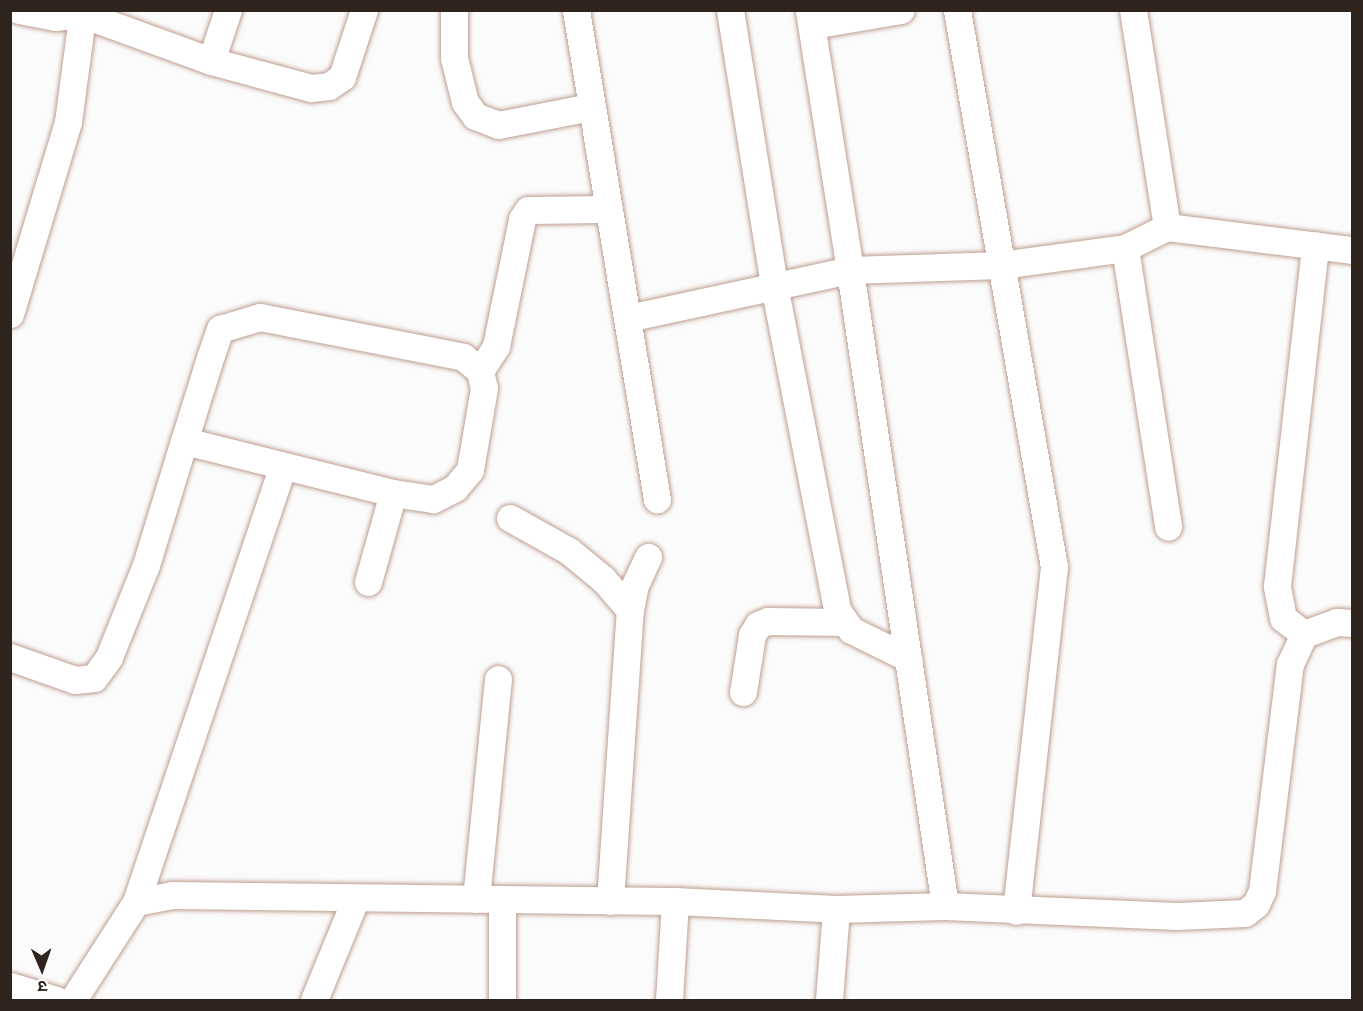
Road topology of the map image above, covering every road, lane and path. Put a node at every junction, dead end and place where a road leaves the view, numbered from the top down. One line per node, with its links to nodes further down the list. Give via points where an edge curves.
1 (19, 10): 10 (street, via 55,17)
2 (228, 10): 12 (street)
3 (364, 10): 12 (street, via 342,77 329,86 311,88)
4 (454, 10): 13 (street, via 454,58 465,102 475,116 498,125)
5 (576, 10): 13 (street)
6 (730, 10): 21 (street)
7 (901, 10): 11 (street)
8 (957, 10): 19 (street)
9 (1133, 10): 15 (street)
10 (83, 12): 12 (street); 22 (street, via 68,122)
11 (811, 18): 20 (street)
12 (211, 61)
13 (591, 107): 14 (street)
14 (607, 209): 23 (street); 24 (street, via 528,210 522,219 496,346)
15 (1167, 227): 16 (street); 17 (street)
16 (1315, 245): 18 (street); 36 (street, via 1277,586 1283,618)
17 (1125, 248): 19 (street); 30 (street)
18 (1353, 250)
19 (1002, 265): 20 (street); 48 (street, via 1054,567)
20 (850, 270): 21 (street); 38 (street)
21 (774, 285): 23 (street); 34 (street, via 837,610)
22 (10, 314)
23 (628, 318): 28 (street)
24 (480, 371): 25 (street, via 463,357 328,330 260,317 233,323 220,329); 27 (street, via 484,387 470,471 455,488 433,499)
25 (184, 441): 26 (street); 37 (street, via 146,565 109,657 94,678 75,680)
26 (283, 466): 27 (street); 45 (street)
27 (393, 493): 32 (street)
28 (657, 500)
29 (510, 518): 33 (street, via 569,551 603,579)
30 (1168, 526)
31 (648, 557): 33 (street, via 635,585)
32 (368, 582)
33 (630, 610): 43 (street)
34 (843, 622): 38 (street); 40 (street, via 768,621 758,625 752,634)
35 (1353, 623): 36 (street, via 1337,622)
36 (1304, 634): 48 (street, via 1290,664 1262,891 1256,904 1245,913 1176,916)
37 (10, 657)
38 (908, 658): 46 (street)
39 (498, 679): 41 (street)
40 (743, 692)
41 (489, 899): 42 (street); 43 (street); 53 (street)
42 (355, 900): 45 (street, via 172,895); 52 (street)
43 (610, 901): 44 (street)
44 (675, 901): 47 (street); 54 (street)
45 (136, 902): 51 (street)
46 (945, 906): 47 (street); 48 (street)
47 (836, 909): 55 (street)
48 (1016, 911)
49 (10, 986): 50 (street)
50 (56, 1000)
51 (73, 1000)
52 (314, 1000)
53 (502, 1000)
54 (669, 1000)
55 (829, 1000)

